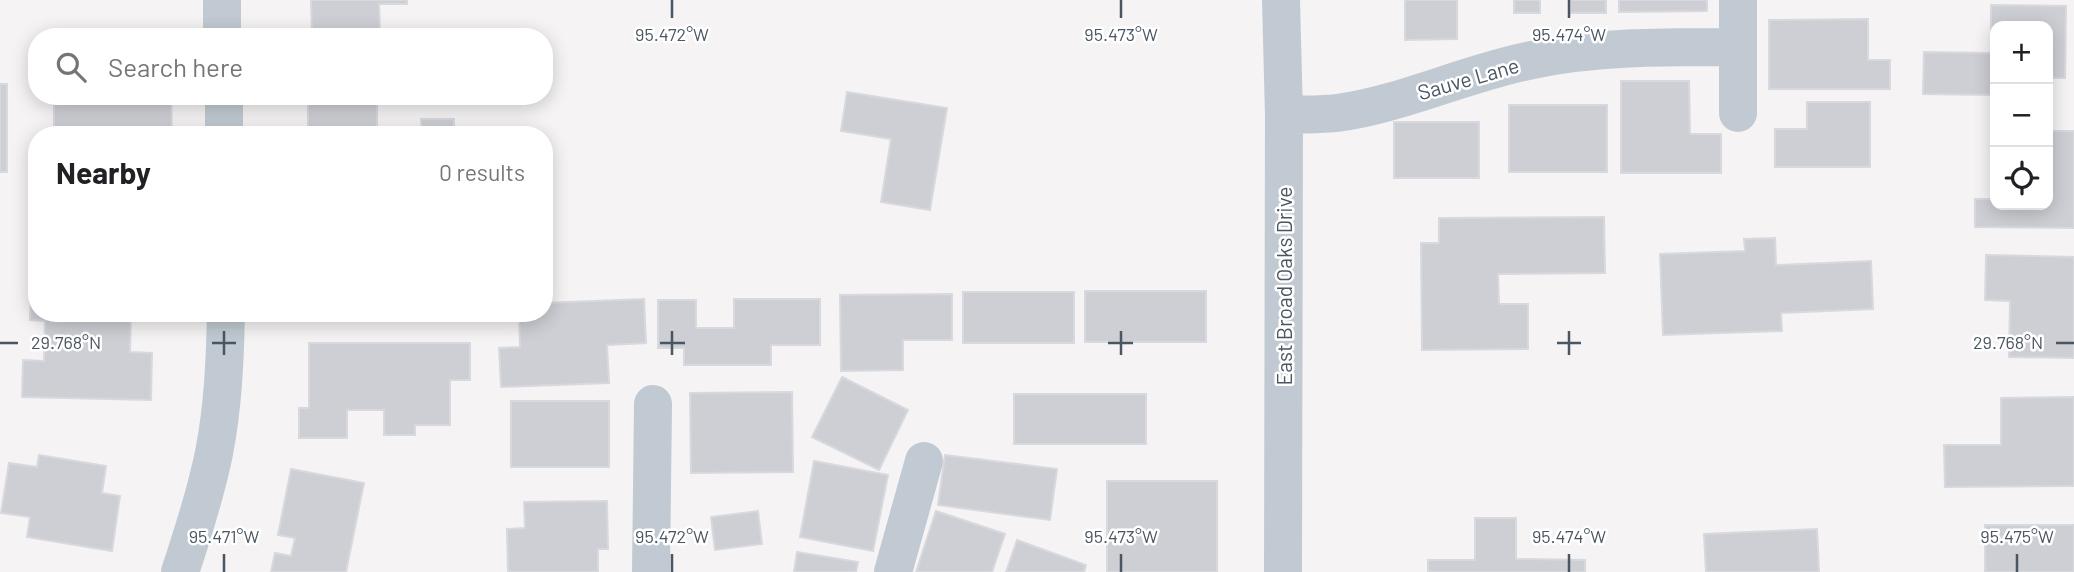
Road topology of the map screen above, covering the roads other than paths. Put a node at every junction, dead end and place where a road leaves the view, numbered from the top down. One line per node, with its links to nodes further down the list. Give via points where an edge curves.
1 (222, 0): 4 (street)
2 (1281, 0): 8 (street, East Broad Oaks Drive)
3 (1738, 0): 5 (street)
4 (222, 28)
5 (1738, 47): 7 (street); 8 (street, Sauve Lane, via 1584,50 1528,60 1337,113)
6 (224, 105): 9 (street)
7 (1738, 113)
8 (1284, 115): 16 (street, East Broad Oaks Drive)
9 (225, 126)
10 (226, 322): 13 (street, via 214,452)
11 (653, 404): 14 (street)
12 (924, 461): 15 (street)
13 (180, 572)
14 (651, 572)
15 (893, 572)
16 (1283, 572)

